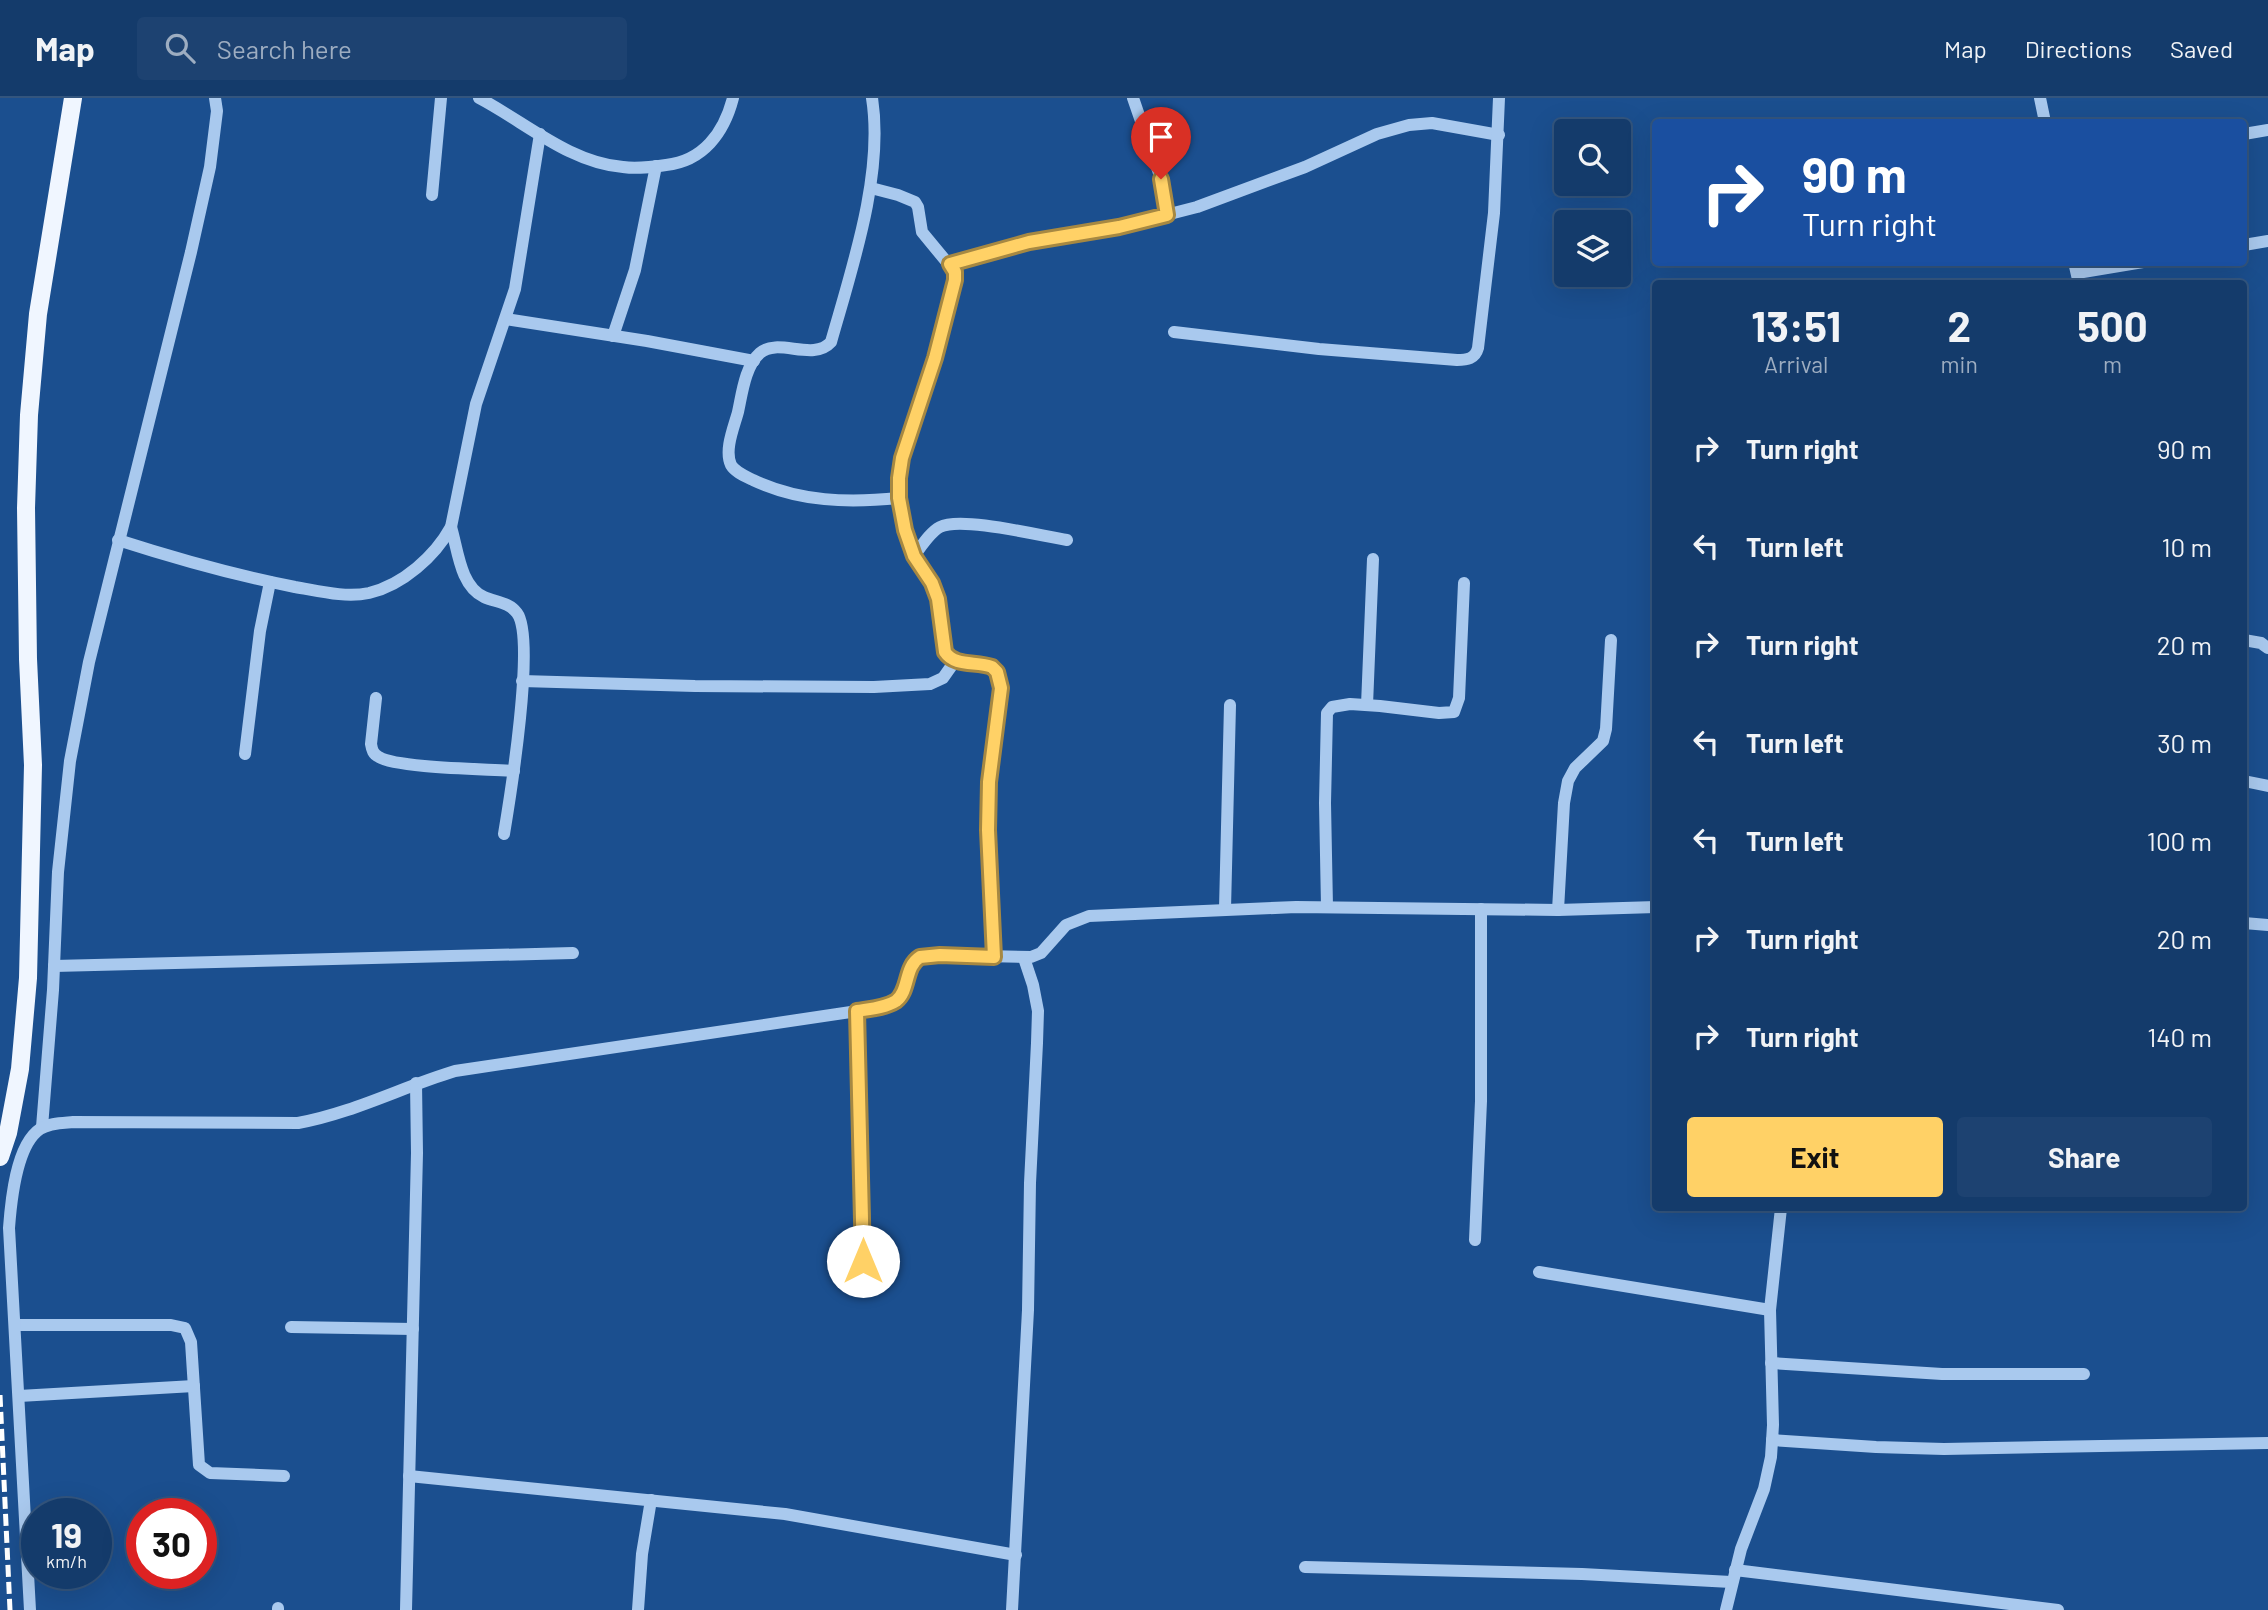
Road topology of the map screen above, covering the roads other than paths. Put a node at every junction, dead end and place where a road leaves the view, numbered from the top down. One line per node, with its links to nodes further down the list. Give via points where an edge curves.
1 (73, 98): 63 (main road, via 37,314 29,415 26,508 33,765 28,964 20,1069)
2 (215, 98): 30 (street, via 210,167)
3 (441, 98): 17 (street)
4 (479, 98): 12 (street)
5 (733, 98): 15 (street, via 710,144 678,164)
6 (872, 98): 16 (street)
7 (1133, 98): 18 (street, via 1161,179)
8 (1499, 98): 14 (street)
9 (2040, 98): 10 (street)
10 (2044, 119)
11 (2268, 130): 13 (street)
12 (540, 134): 15 (street, via 593,160 621,167); 24 (street)
13 (2247, 134)
14 (1499, 135): 18 (street, via 1432,122 1409,125 1377,134 1232,196); 25 (street, via 1478,348 1471,358 1319,349)
15 (656, 166): 26 (street, via 635,270)
16 (871, 188): 21 (street, via 915,202 922,232); 27 (street, via 831,342 825,349 765,350)
17 (432, 195)
18 (1167, 215): 21 (street, via 1029,242)
19 (2268, 241): 20 (street)
20 (2247, 244)
21 (950, 264): 28 (street, via 955,280 902,458)
22 (2119, 266): 23 (street)
23 (2077, 273)
24 (506, 318): 26 (street); 29 (street, via 477,404)
25 (1174, 332)
26 (613, 336): 27 (street)
27 (754, 361): 28 (street, via 729,448 735,470 804,498)
28 (899, 498): 32 (street)
29 (451, 527): 34 (street, via 442,544 418,567 372,592 357,595); 40 (street, via 465,578 473,590 518,613 524,648)
30 (118, 540): 34 (street); 59 (street, via 70,761)
31 (1067, 540): 32 (street, via 953,524 940,527)
32 (914, 556): 39 (street, via 935,591 945,652)
33 (1373, 559): 43 (street)
34 (270, 582): 44 (street)
35 (1464, 583): 43 (street, via 1460,698 1454,712)
36 (1611, 640): 53 (street, via 1606,729 1602,741 1568,781)
37 (2247, 641): 38 (street)
38 (2268, 648)
39 (955, 661): 40 (street, via 943,678 930,684 874,687); 57 (street, via 992,667 1001,688 989,782)
40 (522, 681): 45 (street)
41 (376, 698): 45 (street, via 371,744 380,758)
42 (1230, 705): 51 (street)
43 (1367, 705): 49 (street, via 1338,705 1325,718)
44 (245, 754)
45 (514, 771): 48 (street)
46 (2247, 782): 47 (street)
47 (2268, 786)
48 (504, 834)
49 (1327, 907): 51 (street); 52 (street)
50 (1652, 907): 53 (street)
51 (1225, 909): 58 (street, via 1089,916 1066,925 1037,955)
52 (1481, 909): 53 (street); 65 (street)
53 (1558, 910)
54 (2247, 923): 55 (street)
55 (2268, 925)
56 (573, 953): 59 (street)
57 (994, 957): 58 (street); 60 (street, via 920,957 898,1000)
58 (1024, 958): 81 (street, via 1038,1011 1038,1032)
59 (54, 966): 62 (street)
60 (857, 1011): 61 (street, via 492,1064); 66 (street)
61 (416, 1083): 62 (street, via 345,1111 298,1123 73,1122); 71 (street)
62 (42, 1128): 69 (street, via 24,1152 11,1202)
63 (0, 1157)
64 (1781, 1211): 68 (street)
65 (1475, 1240)
66 (863, 1261)
67 (1539, 1272): 68 (street)
68 (1770, 1310): 72 (street)
69 (16, 1325): 74 (street, via 179,1326 189,1333); 75 (street)
70 (291, 1327): 71 (street)
71 (412, 1329): 79 (street)
72 (1771, 1363): 73 (street, via 1942,1374); 76 (street)
73 (2084, 1374)
74 (194, 1386): 75 (street); 78 (street, via 198,1458 203,1470)
75 (19, 1396): 84 (street)
76 (1772, 1440): 77 (street, via 1944,1449); 83 (street, via 1764,1489)
77 (2268, 1443)
78 (284, 1476)
79 (409, 1476): 80 (street); 85 (street)
80 (651, 1500): 81 (street, via 785,1514); 86 (street)
81 (1016, 1555): 87 (street)
82 (1305, 1567): 83 (street)
83 (1733, 1576): 88 (street); 89 (street)
84 (30, 1610)
85 (406, 1610)
86 (638, 1610)
87 (1012, 1610)
88 (1726, 1610)
89 (2058, 1610)

